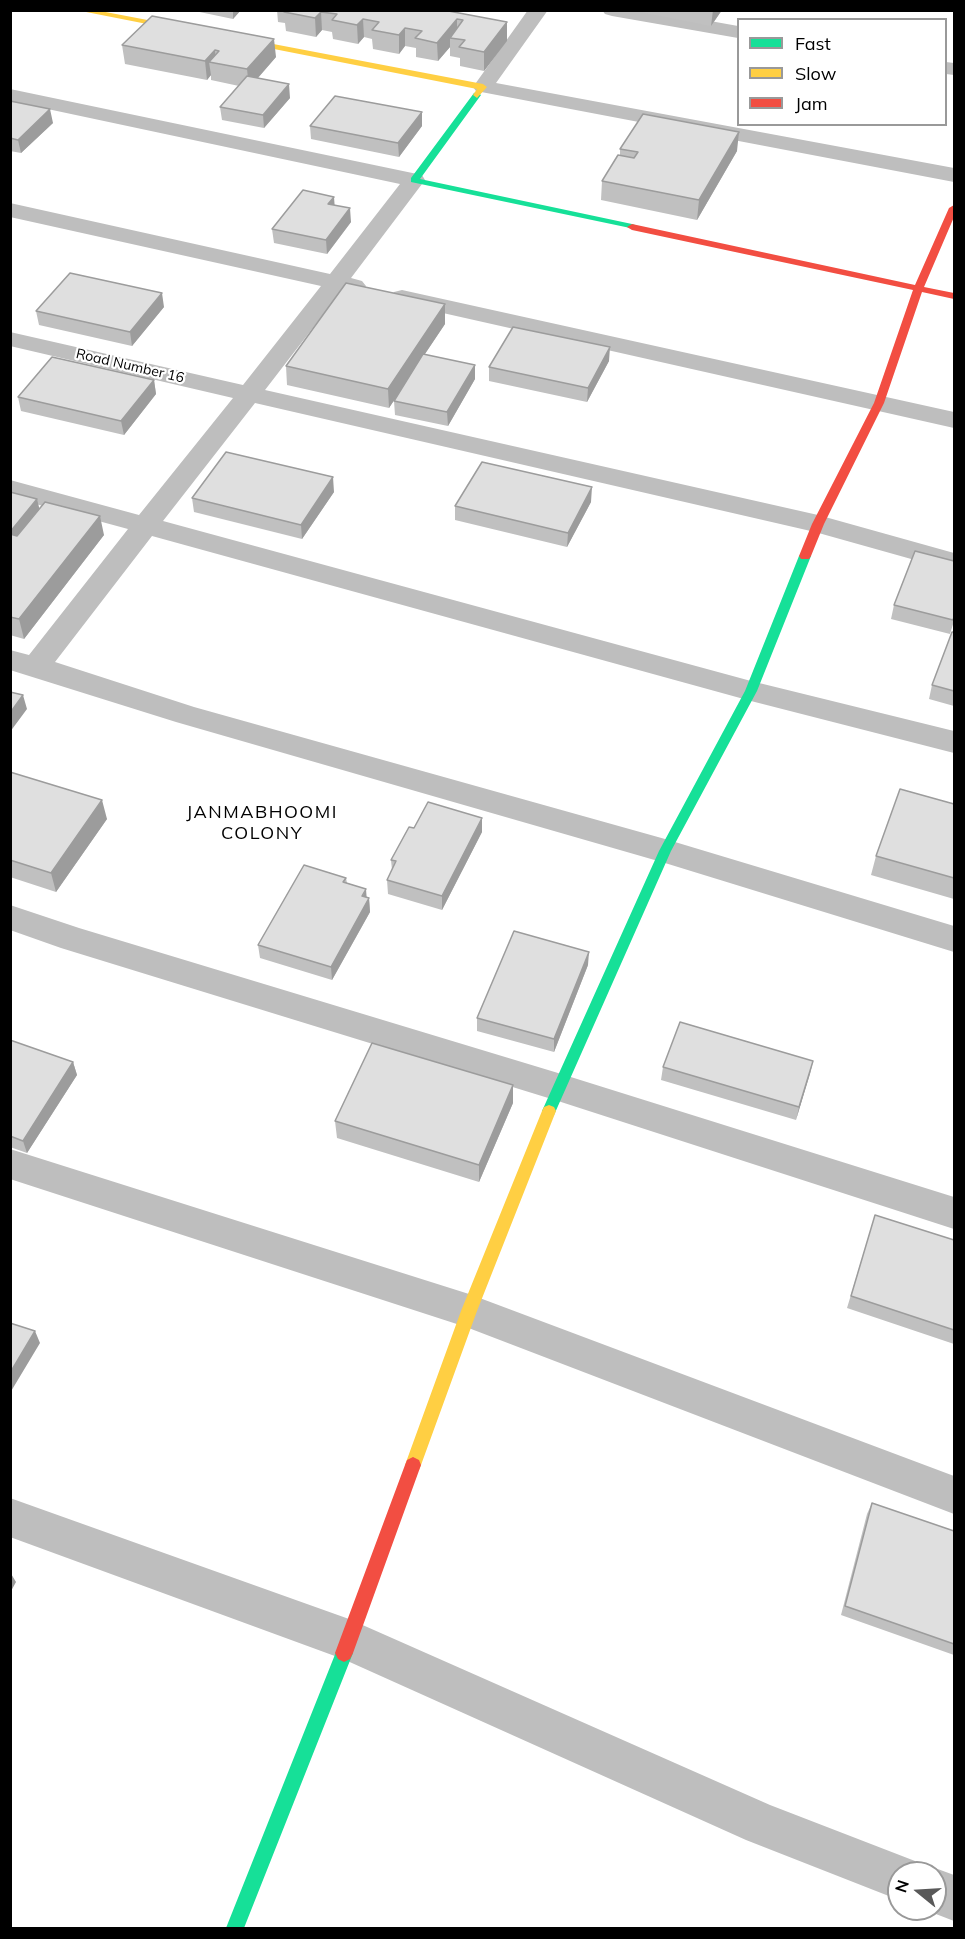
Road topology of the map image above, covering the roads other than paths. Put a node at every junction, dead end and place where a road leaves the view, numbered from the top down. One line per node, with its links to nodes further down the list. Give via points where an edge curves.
1 (80, 10): 5 (street)
2 (538, 10): 5 (street)
3 (612, 10): 4 (street)
4 (737, 32)
5 (483, 87): 7 (street); 8 (street)
6 (10, 95): 8 (street)
7 (954, 175)
8 (414, 180): 11 (street); 12 (street)
9 (954, 208): 12 (street)
10 (10, 210): 11 (street)
11 (337, 283): 15 (street); 16 (street)
12 (918, 289): 13 (street); 16 (street)
13 (954, 296)
14 (10, 339): 15 (street, Road Number 16)
15 (249, 394): 19 (street); 20 (street, Road Number 16)
16 (879, 403): 17 (street); 20 (street)
17 (954, 420)
18 (10, 488): 19 (street)
19 (145, 524): 22 (street); 23 (street)
20 (818, 524): 21 (street, Road Number 16); 23 (street)
21 (954, 562)
22 (23, 663): 25 (street, via 186,716)
23 (751, 691): 24 (street); 25 (street)
24 (954, 742)
25 (665, 851): 27 (street); 28 (street)
26 (10, 917): 28 (street)
27 (954, 939)
28 (558, 1087): 30 (street); 31 (street)
29 (10, 1164): 31 (street)
30 (954, 1213)
31 (469, 1311): 32 (street); 34 (street)
32 (954, 1495)
33 (10, 1517): 34 (street)
34 (349, 1640): 35 (street, via 762,1824); 36 (street)
35 (887, 1872)
36 (236, 1929)

